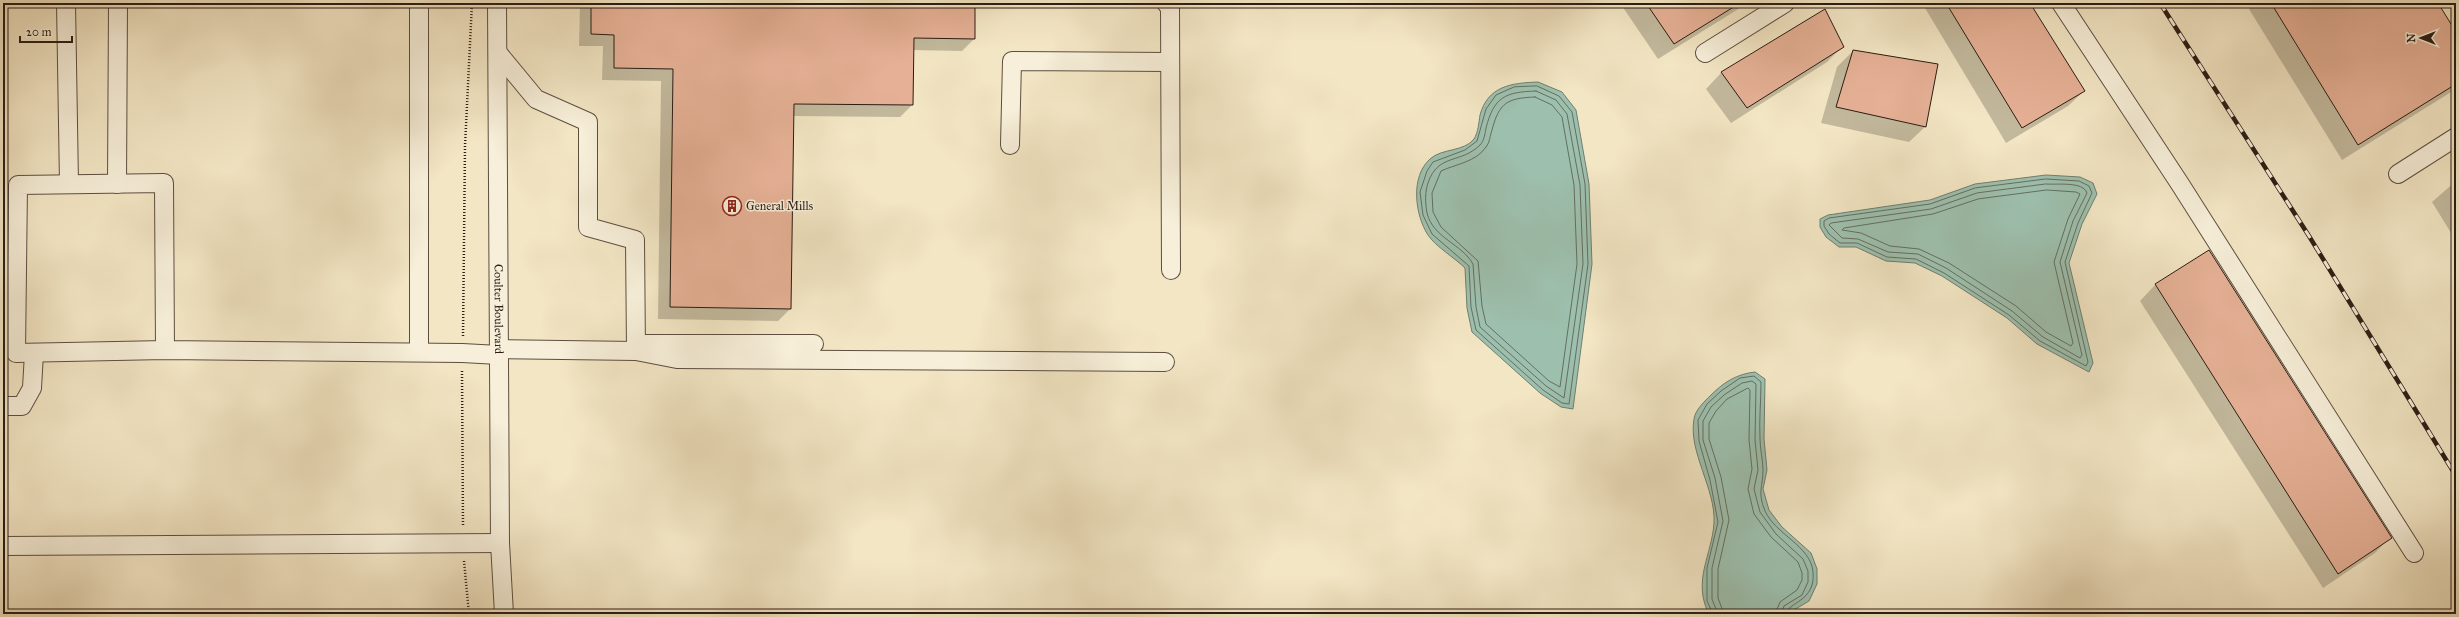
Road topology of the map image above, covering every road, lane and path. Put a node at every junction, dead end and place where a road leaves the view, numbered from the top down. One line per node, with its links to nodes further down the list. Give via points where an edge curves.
1 (66, 3): 15 (street)
2 (118, 3): 16 (street)
3 (419, 3): 22 (street)
4 (472, 3): 24 (path, via 465,146)
5 (497, 3): 9 (street, Coulter Boulevard)
6 (1166, 3): 11 (street, via 1170,8)
7 (1785, 3): 10 (street)
8 (2062, 3): 30 (street)
9 (498, 53): 19 (street, via 536,99 588,122 588,227 635,240); 20 (street, Coulter Boulevard)
10 (1705, 53)
11 (1170, 62): 13 (street, via 1012,61); 17 (street)
12 (2456, 137): 14 (street)
13 (1010, 145)
14 (2398, 174)
15 (69, 184): 16 (street); 23 (street, via 18,186 16,353)
16 (117, 184): 21 (street, via 164,183)
17 (1171, 270)
18 (814, 344): 19 (street)
19 (636, 347): 20 (street); 25 (street, via 676,359)
20 (499, 349): 24 (street); 27 (street, Coulter Boulevard)
21 (165, 350): 22 (street); 23 (street)
22 (419, 352): 24 (street)
23 (34, 353): 26 (street, via 32,388 22,406)
24 (462, 353): 28 (path)
25 (1165, 362)
26 (3, 406)
27 (500, 542): 28 (street); 32 (street, Coulter Boulevard)
28 (464, 543): 29 (street); 31 (path)
29 (3, 546)
30 (2414, 553)
31 (469, 614)
32 (504, 614)

